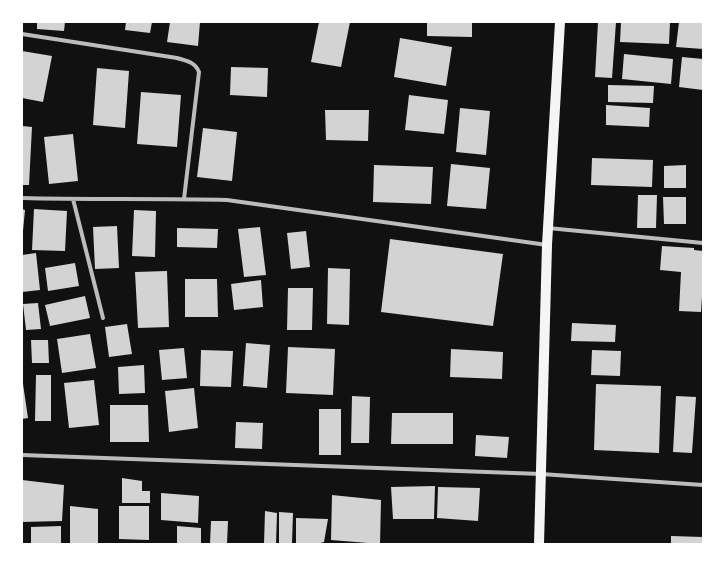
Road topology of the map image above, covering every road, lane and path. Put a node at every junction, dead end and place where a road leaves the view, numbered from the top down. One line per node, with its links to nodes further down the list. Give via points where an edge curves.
1 (560, 22): 6 (main road)
2 (22, 34): 5 (street, via 177,58 190,61 197,67 199,72)
3 (22, 198): 4 (street)
4 (73, 199): 5 (street); 9 (street)
5 (184, 199): 8 (street, via 227,200)
6 (548, 228): 7 (street); 8 (main road)
7 (703, 243)
8 (547, 245): 11 (main road)
9 (103, 318)
10 (22, 455): 11 (street)
11 (540, 474): 12 (street); 13 (main road)
12 (703, 486)
13 (539, 544)

